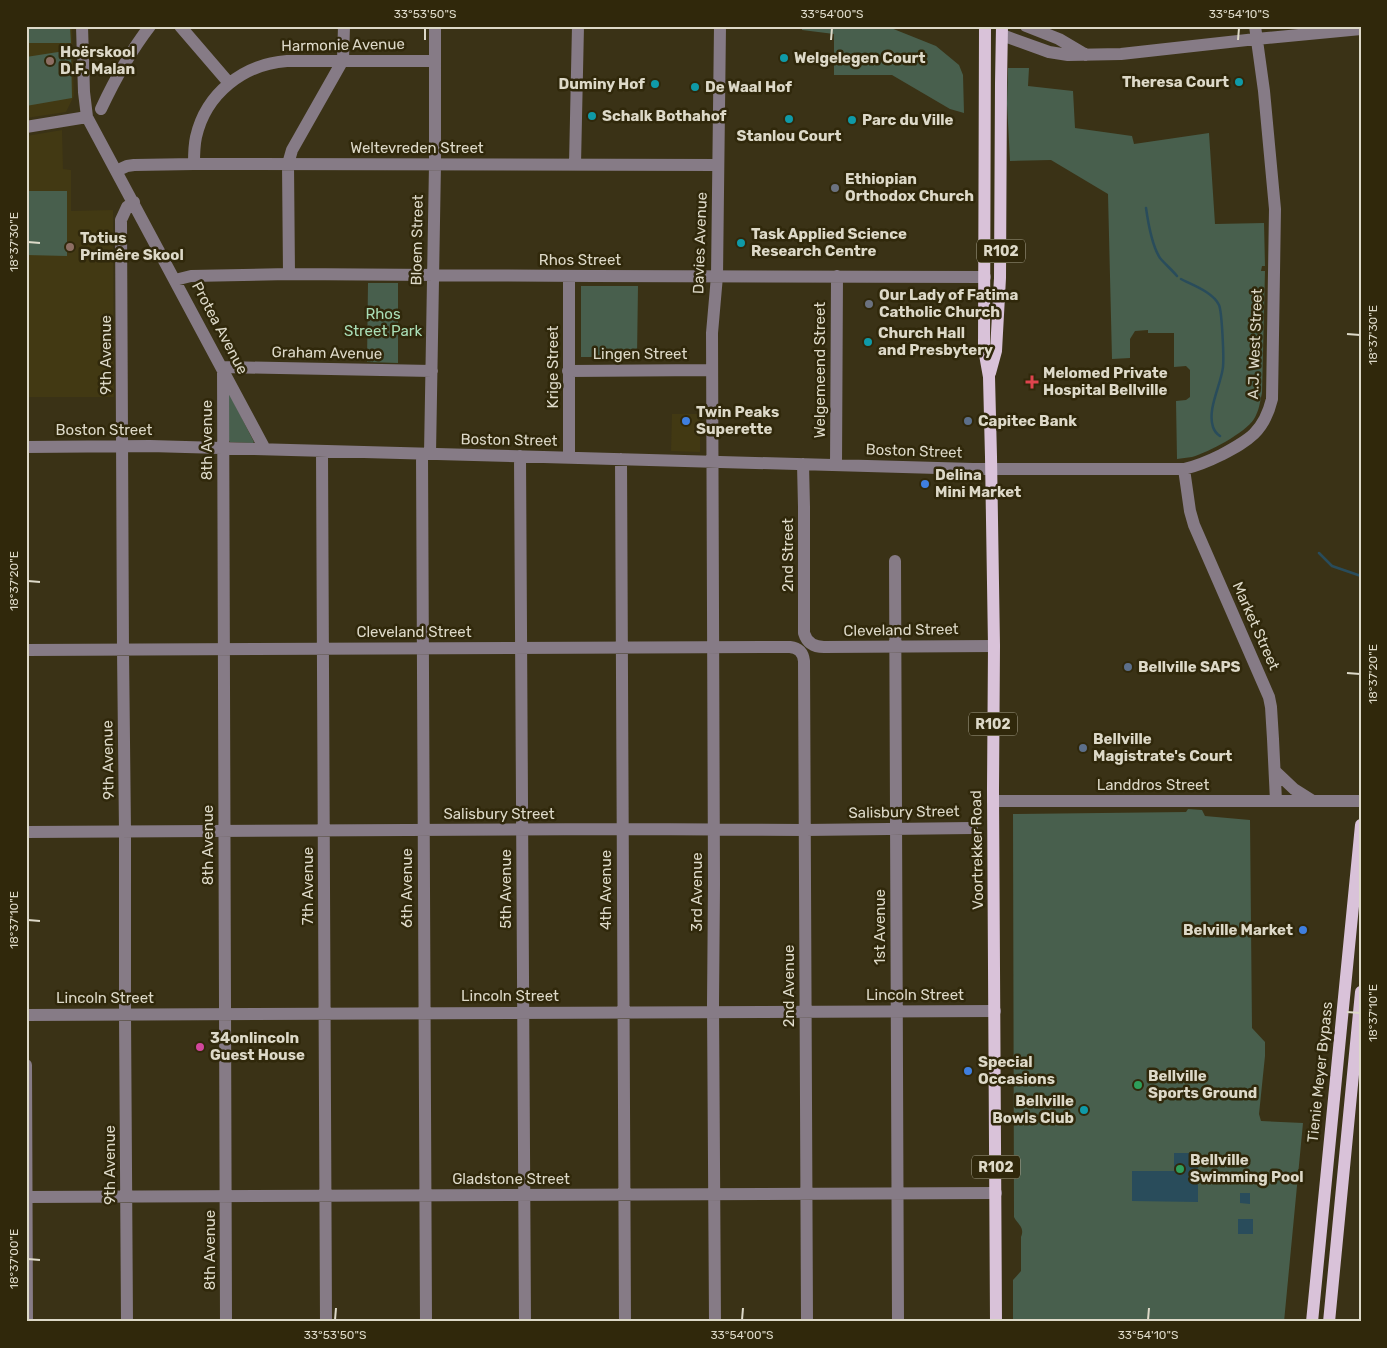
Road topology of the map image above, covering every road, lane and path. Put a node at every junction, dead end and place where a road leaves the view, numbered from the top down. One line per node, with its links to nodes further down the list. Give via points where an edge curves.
1 (82, 26): 18 (street, Protea Avenue)
2 (150, 26): 17 (street, via 134,46)
3 (180, 26): 16 (street)
4 (344, 26): 14 (street)
5 (435, 26): 15 (street, Bloem Street)
6 (578, 26): 23 (street)
7 (720, 26): 24 (street, Davies Avenue)
8 (1026, 26): 13 (street, via 1059,39)
9 (982, 27): 11 (main road); 32 (main road, Voortrekker Road / R102)
10 (1361, 29): 12 (street)
11 (1002, 31): 13 (street, via 1049,52); 38 (main road, Voortrekker Road / R102, via 1000,278 996,351)
12 (1256, 33): 13 (street, via 1121,54); 52 (street, A.J. West Street, via 1275,208 1272,400 1263,422 1247,441 1195,467)
13 (1086, 55)
14 (343, 60): 15 (street, Harmonie Avenue); 16 (street, Harmonie Avenue, via 277,62 252,69); 21 (street, via 292,150)
15 (434, 60): 22 (street, Bloem Street)
16 (229, 83): 20 (street, Harmonie Avenue, via 214,98 204,116 196,136)
17 (101, 109)
18 (88, 117): 19 (street); 25 (street, Protea Avenue)
19 (26, 128)
20 (194, 164): 21 (street, Weltevreden Street); 25 (street, Weltevreden Street, via 134,165)
21 (288, 164): 22 (street, Weltevreden Street); 27 (street)
22 (435, 164): 23 (street, Weltevreden Street); 28 (street, Bloem Street)
23 (576, 164): 24 (street, Weltevreden Street)
24 (718, 165): 30 (street, Davies Avenue)
25 (116, 171): 26 (street, Protea Avenue)
26 (134, 202): 33 (street, Protea Avenue); 39 (street, 9th Avenue, via 127,207 121,220)
27 (289, 274): 28 (street, Rhos Street); 33 (street, Rhos Street, via 191,276)
28 (433, 275): 29 (street, Rhos Street); 36 (street, Bloem Street)
29 (569, 276): 30 (street, Rhos Street); 37 (street, Krige Street)
30 (718, 276): 31 (street, Rhos Street); 35 (street, Davies Avenue)
31 (837, 276): 32 (street, Rhos Street); 50 (street, Welgemeend Street)
32 (985, 277): 38 (main road, Voortrekker Road / R102, via 984,349)
33 (175, 280): 34 (street, Protea Avenue)
34 (222, 367): 36 (street, Graham Avenue); 41 (street, 8th Avenue); 42 (street, Protea Avenue)
35 (712, 370): 37 (street, Lingen Street); 48 (street, Davies Avenue)
36 (432, 371): 44 (street, Bloem Street)
37 (568, 371): 46 (street, Krige Street)
38 (989, 377): 51 (main road, Voortrekker Road / R102)
39 (123, 446): 40 (street, Boston Street); 41 (street, Boston Street); 64 (street, 9th Avenue)
40 (26, 447)
41 (223, 448): 42 (street, Boston Street); 61 (street, 8th Avenue)
42 (265, 449): 43 (street, Boston Street)
43 (322, 451): 44 (street, Boston Street); 62 (street, 7th Avenue)
44 (426, 454): 45 (street, Boston Street); 57 (street, 6th Avenue)
45 (520, 456): 46 (street, Boston Street); 58 (street, 5th Avenue)
46 (569, 458): 47 (street, Boston Street)
47 (621, 459): 48 (street, Boston Street); 59 (street, 4th Avenue)
48 (712, 462): 49 (street, Boston Street); 60 (street, 3rd Avenue)
49 (803, 464): 50 (street, Boston Street); 55 (street, 2nd Street)
50 (836, 465): 51 (street, Boston Street)
51 (991, 469): 52 (street, A.J. West Street); 54 (main road, Voortrekker Road / R102)
52 (1184, 469): 65 (street, Market Street, via 1194,525 1269,697)
53 (895, 562): 56 (street, 1st Avenue)
54 (994, 646): 56 (street, Cleveland Street); 67 (main road, Voortrekker Road / R102)
55 (805, 647): 56 (street, Cleveland Street); 60 (street, Cleveland Street); 77 (street, 2nd Avenue)
56 (895, 647): 71 (street, 1st Avenue)
57 (423, 648): 58 (street, Cleveland Street); 62 (street, Cleveland Street); 74 (street, 6th Avenue)
58 (521, 648): 59 (street, Cleveland Street); 75 (street, 5th Avenue)
59 (622, 648): 60 (street, Cleveland Street); 73 (street, 4th Avenue)
60 (713, 648): 76 (street, 3rd Avenue)
61 (224, 649): 62 (street, Cleveland Street); 64 (street, Cleveland Street); 81 (street, 8th Avenue)
62 (323, 649): 78 (street, 7th Avenue)
63 (26, 650): 64 (street, Cleveland Street)
64 (123, 650): 80 (street, 9th Avenue)
65 (1275, 771): 66 (street); 68 (street, Market Street)
66 (1313, 801): 68 (street, Landdros Street); 69 (street, Landdros Street)
67 (993, 802): 68 (street, Landdros Street); 84 (main road, Voortrekker Road / R102)
68 (1276, 802)
69 (1361, 802)
70 (1361, 824): 117 (main road, Tienie Meyer Bypass)
71 (896, 828): 72 (street, Salisbury Street); 77 (street, Salisbury Street); 83 (street, 1st Avenue)
72 (972, 828)
73 (623, 829): 75 (street, Salisbury Street); 76 (street, Salisbury Street); 85 (street, 4th Avenue)
74 (424, 830): 75 (street, Salisbury Street); 78 (street, Salisbury Street); 89 (street, 6th Avenue)
75 (523, 830): 90 (street, 5th Avenue)
76 (713, 830): 77 (street, Salisbury Street); 86 (street, 3rd Avenue)
77 (805, 830): 87 (street, 2nd Avenue)
78 (324, 831): 81 (street, Salisbury Street); 88 (street, 7th Avenue)
79 (26, 832): 80 (street, Salisbury Street)
80 (126, 832): 81 (street, Salisbury Street); 91 (street, 9th Avenue)
81 (224, 832): 92 (street, 8th Avenue)
82 (1361, 992): 118 (main road)
83 (896, 1011): 84 (street, Lincoln Street); 87 (street, Lincoln Street); 99 (street, 1st Avenue)
84 (995, 1011): 95 (main road, Voortrekker Road / R102)
85 (623, 1012): 86 (street, Lincoln Street); 90 (street, Lincoln Street); 96 (street, 4th Avenue)
86 (714, 1012): 87 (street, Lincoln Street); 97 (street, 3rd Avenue)
87 (806, 1012): 98 (street, 2nd Avenue)
88 (324, 1013): 89 (street, Lincoln Street); 92 (street, Lincoln Street); 100 (street, 7th Avenue)
89 (424, 1013): 90 (street, Lincoln Street); 103 (street, 6th Avenue)
90 (524, 1013): 101 (street, 5th Avenue)
91 (125, 1014): 92 (street, Lincoln Street); 93 (street, Lincoln Street); 105 (street, 9th Avenue)
92 (225, 1014): 102 (street, 8th Avenue)
93 (26, 1015)
94 (26, 1065): 104 (street)
95 (996, 1193): 99 (street, Gladstone Street); 116 (main road, Voortrekker Road / R102)
96 (624, 1194): 97 (street, Gladstone Street); 101 (street, Gladstone Street); 112 (street, 4th Avenue)
97 (714, 1194): 98 (street, Gladstone Street); 113 (street, 3rd Avenue)
98 (806, 1194): 99 (street, Gladstone Street); 114 (street, 2nd Avenue)
99 (898, 1194): 115 (street, 1st Avenue)
100 (326, 1195): 102 (street, Gladstone Street); 103 (street, Gladstone Street); 109 (street, 7th Avenue)
101 (524, 1195): 103 (street, Gladstone Street); 111 (street, 5th Avenue)
102 (226, 1196): 105 (street, Gladstone Street); 108 (street, 8th Avenue)
103 (425, 1196): 110 (street, 6th Avenue)
104 (27, 1197): 105 (street, Gladstone Street); 106 (street)
105 (127, 1197): 107 (street, 9th Avenue)
106 (27, 1322)
107 (127, 1322)
108 (226, 1322)
109 (326, 1322)
110 (426, 1322)
111 (525, 1322)
112 (625, 1322)
113 (716, 1322)
114 (807, 1322)
115 (898, 1322)
116 (996, 1322)
117 (1312, 1322)
118 (1329, 1322)

